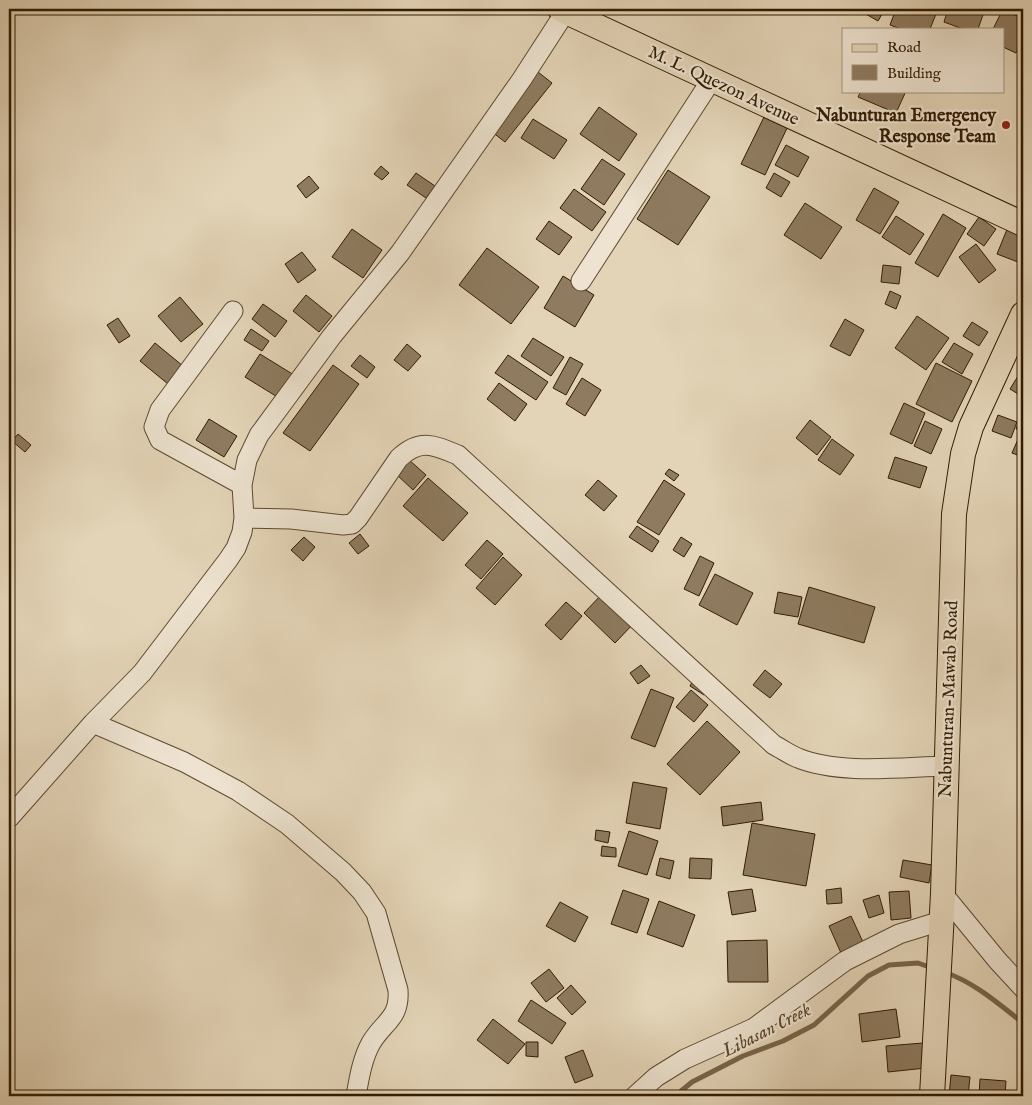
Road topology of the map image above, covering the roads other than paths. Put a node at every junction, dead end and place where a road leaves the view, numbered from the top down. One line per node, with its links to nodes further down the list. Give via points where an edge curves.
1 (563, 10): 2 (main road, M. L. Quezon Avenue); 7 (street, via 522,78 400,253 332,336 259,435 247,460)
2 (712, 79): 3 (main road, M. L. Quezon Avenue); 4 (street)
3 (1023, 224)
4 (581, 281)
5 (233, 311): 7 (street, via 160,410 154,427 160,440)
6 (1023, 314): 10 (main road, Nabunturan-Mawab Road, via 971,427 958,484 954,514)
7 (242, 485): 8 (street)
8 (244, 518): 9 (street, via 236,548 228,560 142,673); 10 (street, via 352,524 399,458 422,444 436,446 458,455 774,744 798,758 855,768)
9 (93, 722): 11 (street); 15 (street, via 184,762 238,791 287,824 362,892 376,913 399,1002 394,1017 372,1042 365,1057)
10 (946, 766): 12 (main road, Nabunturan-Mawab Road)
11 (9, 818)
12 (943, 894): 13 (main road, Nabunturan-Mawab Road); 14 (street)
13 (941, 921): 16 (street, via 899,934 845,961 754,1028 685,1059 656,1077); 17 (main road, Nabunturan-Mawab Road)
14 (1023, 988)
15 (356, 1096)
16 (635, 1096)
17 (932, 1096)

